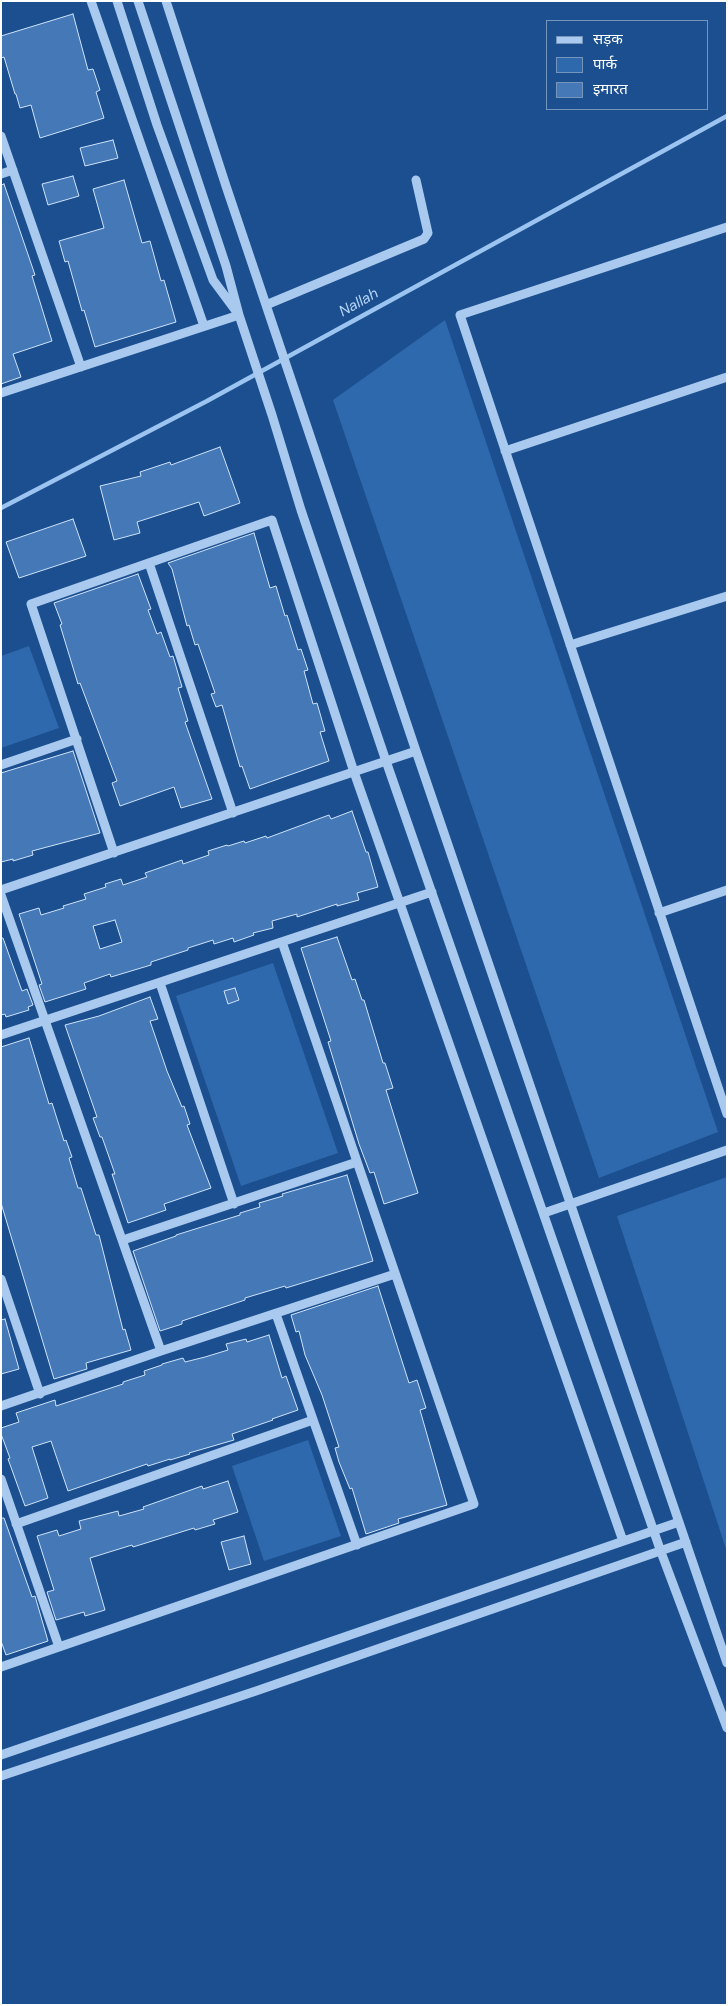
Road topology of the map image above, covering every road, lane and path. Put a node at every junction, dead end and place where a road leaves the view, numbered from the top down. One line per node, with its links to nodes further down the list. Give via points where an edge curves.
1 (91, 1): 12 (street)
2 (117, 1): 11 (street, via 157,125 213,280)
3 (138, 1): 11 (street, via 226,266)
4 (166, 1): 10 (street)
5 (1, 136): 6 (street)
6 (13, 170): 7 (street); 13 (street)
7 (1, 174)
8 (416, 180): 10 (street, via 428,233 424,239)
9 (727, 227): 16 (street, via 460,315)
10 (266, 306): 21 (street)
11 (239, 315): 12 (street); 22 (street, via 300,510)
12 (204, 326): 13 (street)
13 (81, 367): 15 (street)
14 (727, 377): 16 (street)
15 (1, 393)
16 (505, 451): 19 (street)
17 (149, 563): 20 (street, via 32,604); 24 (street, via 272,520); 25 (street)
18 (727, 596): 19 (street)
19 (570, 645): 32 (street)
20 (77, 739): 23 (street); 26 (street)
21 (416, 751): 22 (street); 41 (street)
22 (386, 761): 24 (street); 29 (street)
23 (1, 765)
24 (354, 772): 25 (street); 31 (street)
25 (233, 814): 26 (street)
26 (114, 854): 27 (street)
27 (1, 890)
28 (727, 890): 32 (street)
29 (432, 892): 31 (street); 42 (street)
30 (1, 895): 35 (street)
31 (401, 902): 33 (street); 55 (street)
32 (659, 913): 37 (street)
33 (282, 942): 34 (street); 39 (street)
34 (160, 983): 35 (street); 40 (street)
35 (46, 1020): 36 (street); 43 (street)
36 (1, 1035)
37 (727, 1114)
38 (727, 1150): 41 (street)
39 (356, 1162): 40 (street); 44 (street)
40 (234, 1204): 43 (street)
41 (571, 1204): 42 (street); 52 (street)
42 (544, 1213): 54 (street)
43 (123, 1240): 47 (street)
44 (395, 1274): 46 (street); 57 (street, via 474,1504)
45 (1, 1279): 48 (street)
46 (276, 1314): 47 (street); 50 (street)
47 (161, 1351): 48 (street)
48 (40, 1394): 49 (street)
49 (1, 1406)
50 (313, 1420): 53 (street); 57 (street)
51 (1, 1480): 53 (street)
52 (679, 1522): 54 (street); 56 (street)
53 (16, 1524): 59 (street)
54 (654, 1531): 55 (street); 58 (street)
55 (623, 1541): 63 (street)
56 (686, 1542): 58 (street); 60 (street)
57 (357, 1544): 59 (street)
58 (661, 1552): 62 (street); 64 (street)
59 (58, 1647): 61 (street)
60 (727, 1662)
61 (1, 1667)
62 (727, 1728)
63 (1, 1754)
64 (1, 1776)

